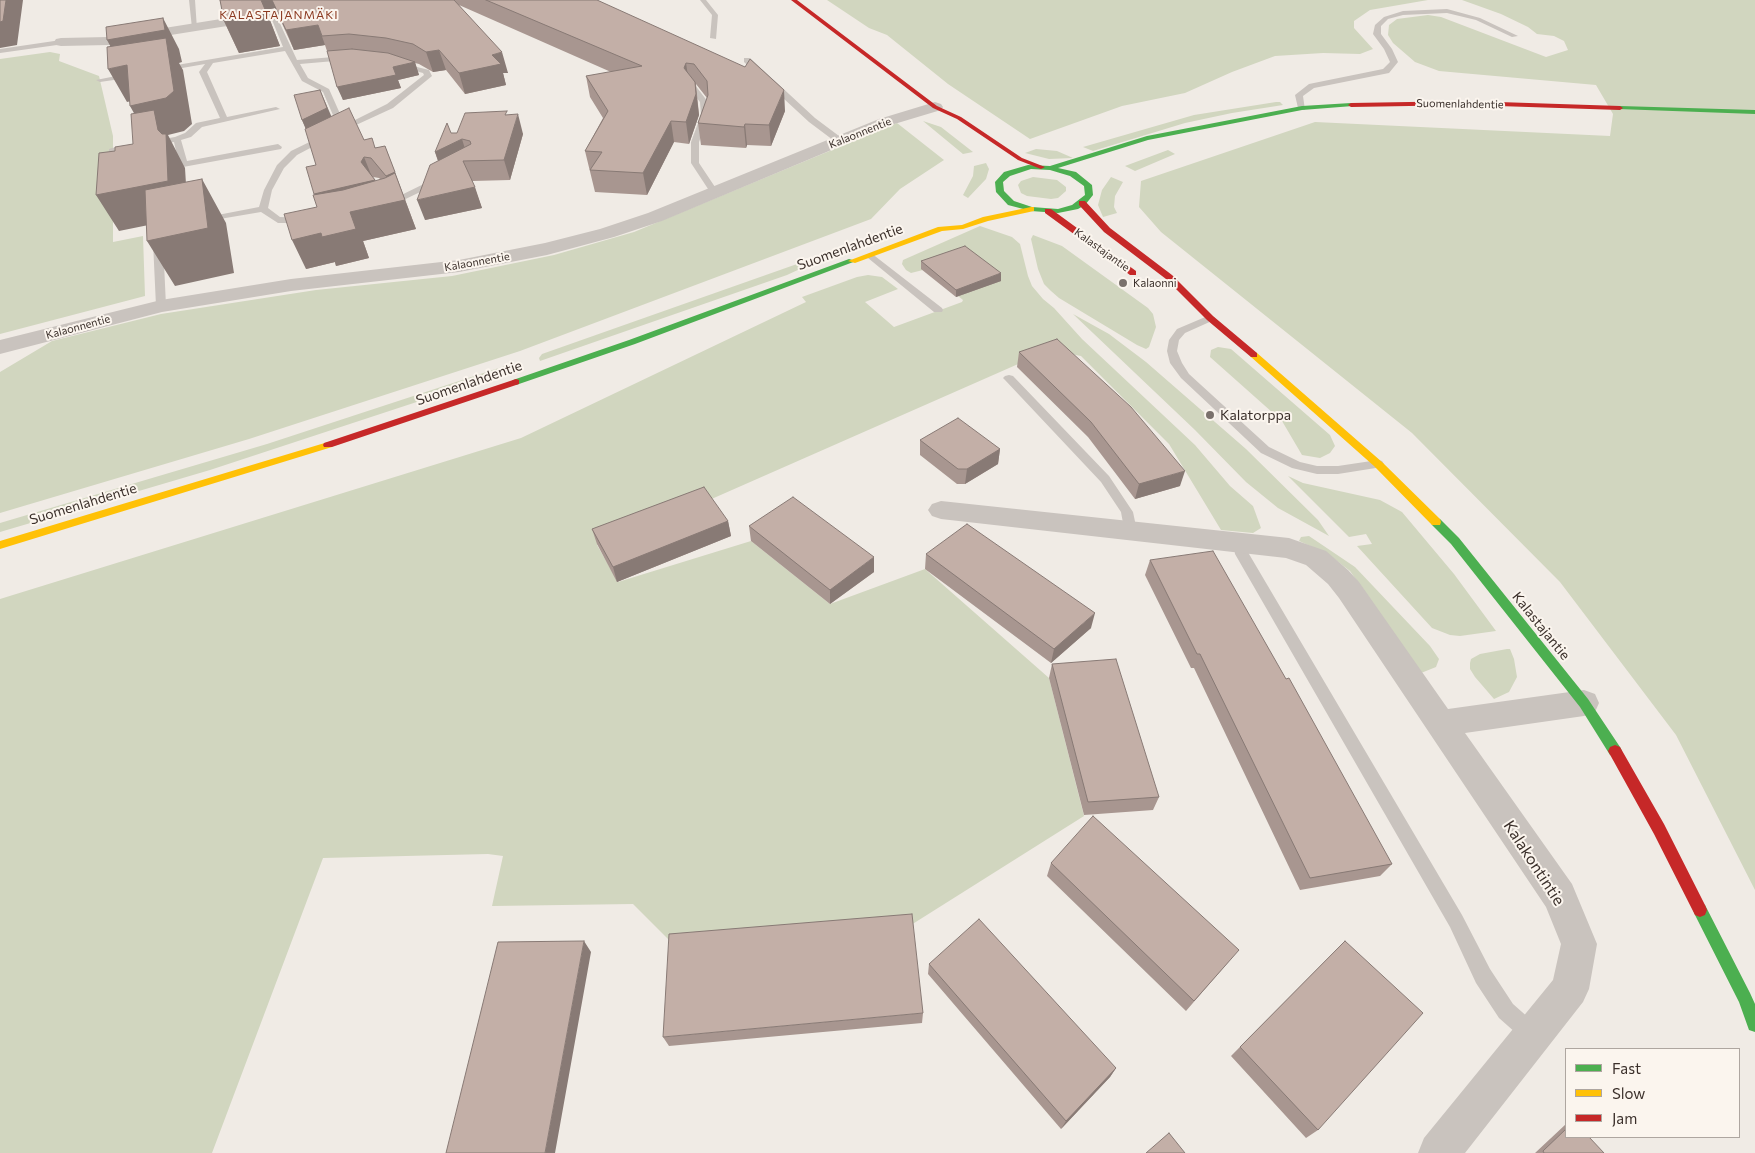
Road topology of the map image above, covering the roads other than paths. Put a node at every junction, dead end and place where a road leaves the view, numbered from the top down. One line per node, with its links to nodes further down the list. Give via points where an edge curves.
1 (192, 0): 6 (lane)
2 (365, 0): 5 (street, via 287,9)
3 (703, 0): 8 (lane, via 715,15)
4 (794, 0): 21 (main road)
5 (273, 15): 6 (street); 10 (lane)
6 (195, 28): 9 (street)
7 (1514, 36): 22 (lane, via 1478,18 1447,11 1403,13 1386,18 1378,25 1377,34 1394,62 1386,71 1312,86 1299,95)
8 (714, 38)
9 (61, 42): 11 (lane)
10 (287, 48): 14 (lane); 15 (lane)
11 (0, 51)
12 (357, 58): 15 (lane)
13 (747, 60): 30 (lane, via 812,120)
14 (211, 61): 17 (lane); 25 (lane, via 203,72)
15 (296, 62): 27 (lane, via 305,79 326,91)
16 (393, 62): 27 (lane, via 426,72 428,76 390,106)
17 (155, 71)
18 (137, 74): 19 (lane)
19 (100, 80)
20 (692, 87): 37 (lane, via 704,102 705,116 694,142 695,163)
21 (935, 107): 26 (main road); 30 (street, Kalaonnentie, via 885,122); 34 (main road, via 959,118 1020,159)
22 (1302, 108): 24 (main road, Suomenlahdentie, via 1468,103); 28 (main road, Suomenlahdentie)
23 (276, 109): 25 (lane)
24 (1755, 112)
25 (224, 119): 29 (lane, via 199,125 188,135)
26 (951, 127)
27 (343, 129): 41 (lane, via 294,153 280,167)
28 (1169, 135): 33 (main road, Suomenlahdentie); 34 (main road, Suomenlahdentie, via 1147,138)
29 (177, 139): 31 (lane, via 184,164); 32 (lane)
30 (840, 141): 37 (street, Kalaonnentie)
31 (278, 147)
32 (112, 151)
33 (1134, 154)
34 (1045, 167): 36 (main road, Suomenlahdentie, via 1013,171); 40 (main road, via 1092,182 1089,195)
35 (448, 175): 39 (lane)
36 (1000, 179): 38 (main road); 42 (main road, via 1000,192 1011,203)
37 (715, 193): 52 (street, Kalaonnentie, via 639,223 547,249 459,266 291,284)
38 (987, 196)
39 (388, 201)
40 (1082, 203): 43 (main road); 54 (main road, Kalastajantie, via 1107,230 1169,277)
41 (263, 209): 45 (lane, via 278,220); 46 (lane)
42 (1031, 210): 43 (main road); 47 (main road, Suomenlahdentie, via 963,227)
43 (1048, 211): 50 (main road, Kalastajantie)
44 (952, 216): 47 (main road, Suomenlahdentie, via 946,219)
45 (314, 221)
46 (196, 222)
47 (941, 229): 49 (main road, Suomenlahdentie)
48 (163, 230): 52 (lane, via 158,235)
49 (870, 256): 53 (lane); 61 (main road, Suomenlahdentie, via 346,440)
50 (1145, 281)
51 (1172, 298): 54 (main road, Kalastajantie)
52 (161, 306): 55 (street, Kalaonnentie)
53 (938, 310)
54 (1210, 318): 57 (main road, Kalastajantie); 57 (lane, via 1181,331 1174,340 1172,350 1176,363 1184,376 1265,450 1296,465 1317,470)
55 (0, 347)
56 (1009, 378): 59 (lane, via 1104,479 1127,512)
57 (1378, 464): 62 (main road, Kalastajantie, via 1456,541)
58 (941, 510): 59 (street)
59 (1130, 531): 60 (street)
60 (1240, 542): 63 (street, via 1289,548 1316,558 1328,567 1349,590); 65 (lane, via 1242,554 1456,921 1483,976 1506,1011)
61 (0, 545)
62 (1584, 703): 63 (street); 64 (main road, Kalastajantie, via 1660,828)
63 (1439, 723): 65 (street, Kalakontintie, via 1559,896 1579,944 1570,988)
64 (1755, 1024)
65 (1534, 1035): 66 (street, Kalakontintie)
66 (1439, 1153)

